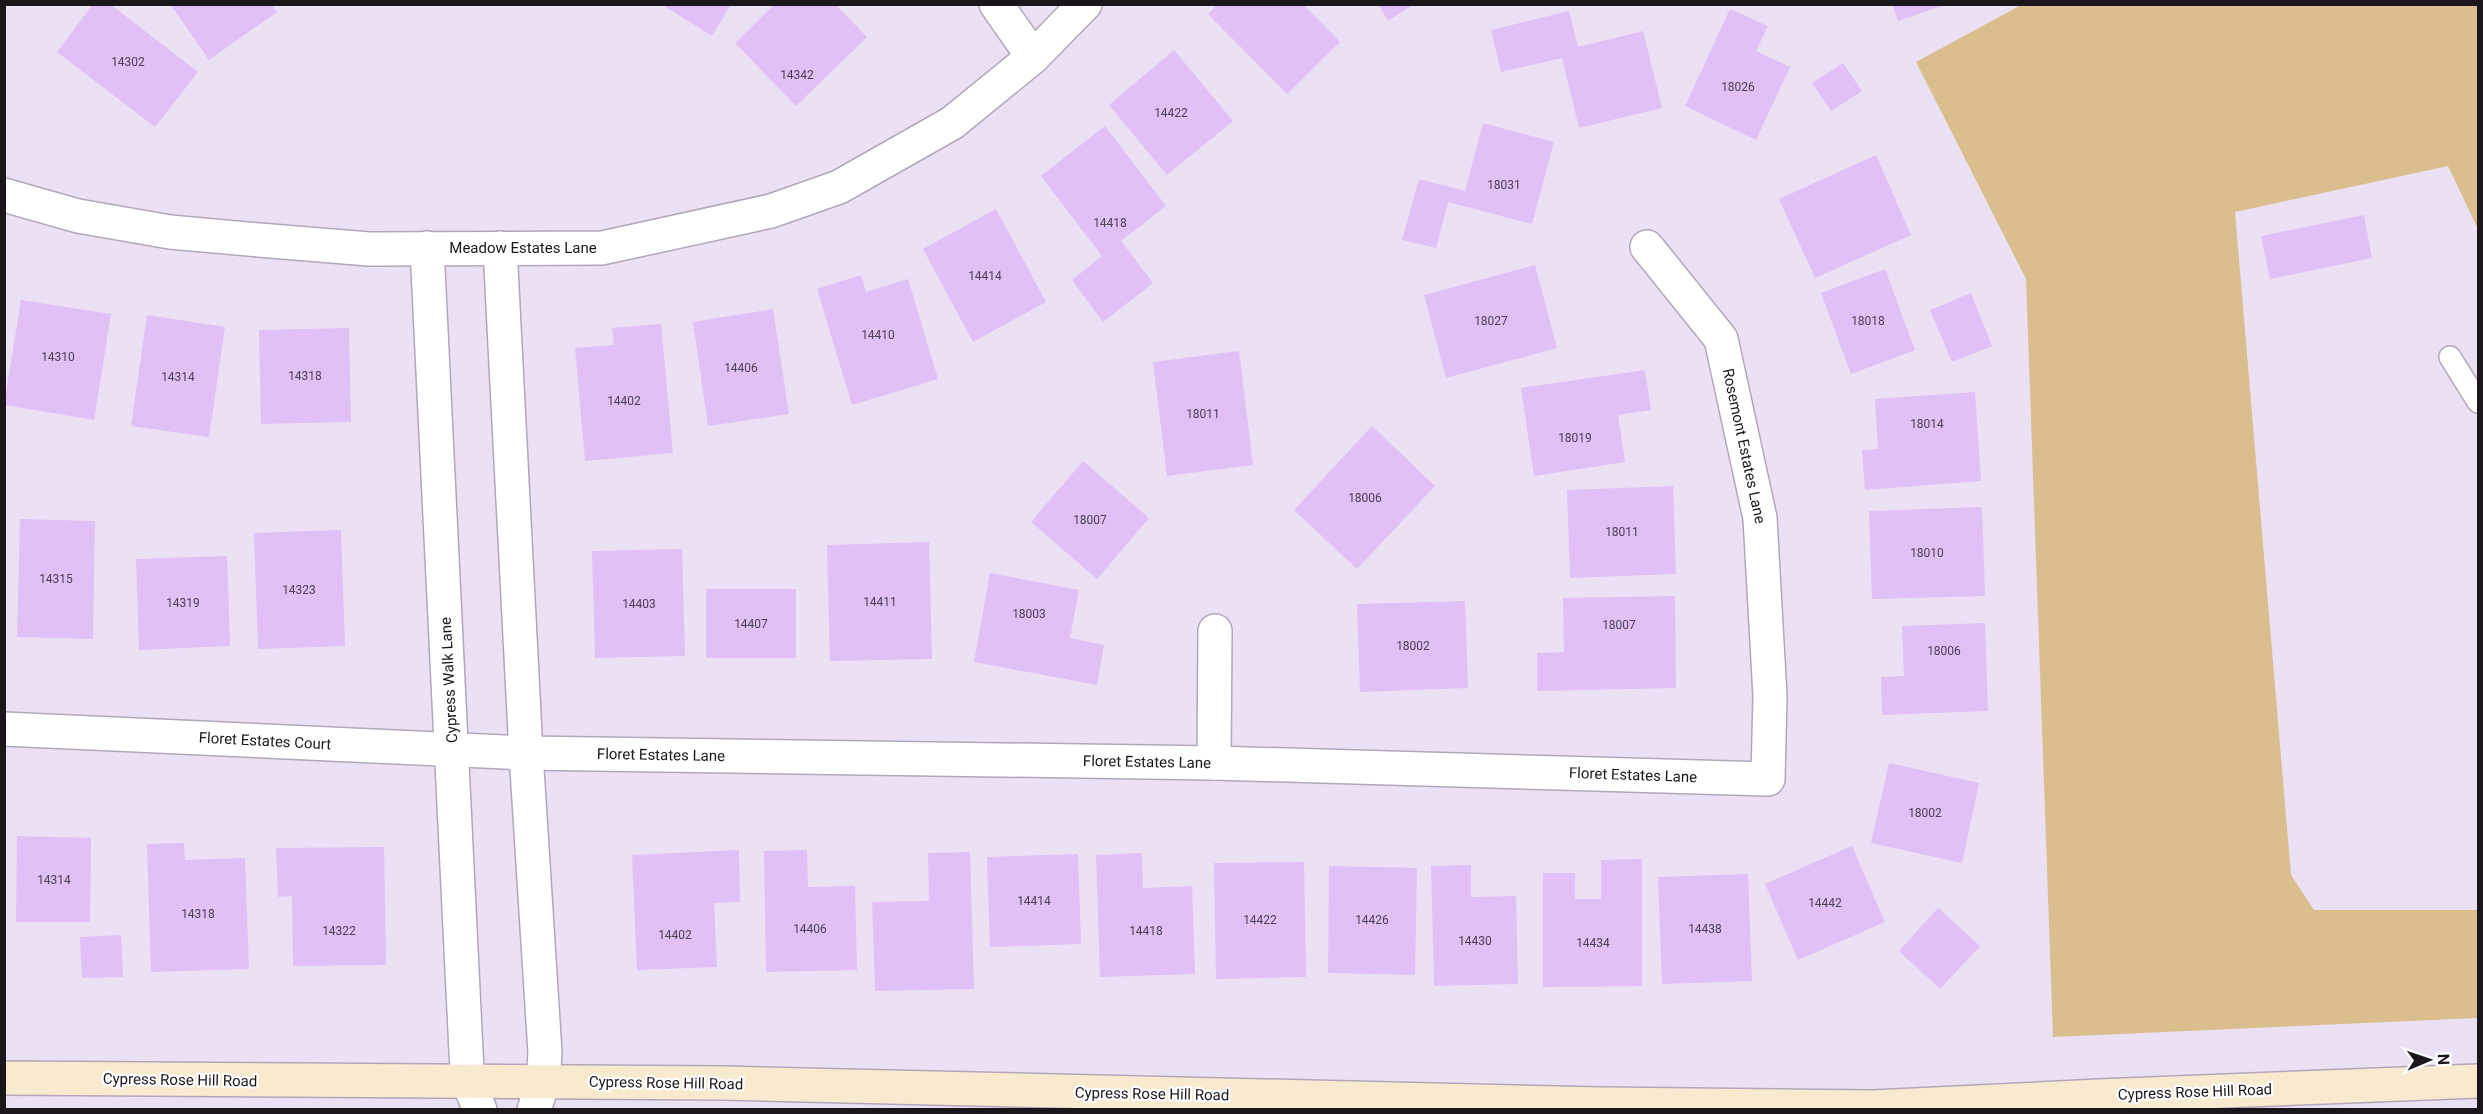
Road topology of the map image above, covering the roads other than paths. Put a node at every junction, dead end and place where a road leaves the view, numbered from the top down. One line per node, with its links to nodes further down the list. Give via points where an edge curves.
1 (996, 4): 3 (street)
2 (1085, 4): 3 (street, Meadow Estates Lane)
3 (1033, 57): 7 (street, Meadow Estates Lane, via 952,123 839,187 771,211 602,248)
4 (4, 195): 6 (street, Meadow Estates Lane, via 78,216 170,232 369,249)
5 (1647, 247): 15 (street, Rosemont Estates Lane, via 1721,339 1761,518 1770,696)
6 (427, 248): 7 (street, Meadow Estates Lane); 12 (street, Cypress Walk Lane)
7 (500, 248): 13 (street)
8 (2450, 357): 9 (lane)
9 (2478, 402)
10 (1215, 631): 14 (street)
11 (4, 729): 12 (street, Floret Estates Court)
12 (453, 750): 13 (street, Floret Estates Court); 18 (street, Cypress Walk Lane)
13 (526, 753): 14 (street, Floret Estates Lane); 19 (street, via 545,1053)
14 (1214, 763): 15 (street, Floret Estates Lane)
15 (1768, 779)
16 (4, 1078): 18 (main road, Cypress Rose Hill Road)
17 (2478, 1081): 20 (main road, Cypress Rose Hill Road, via 1873,1107)
18 (474, 1095): 19 (main road, Cypress Rose Hill Road)
19 (538, 1096): 20 (main road, Cypress Rose Hill Road, via 723,1083)
20 (1601, 1107)

